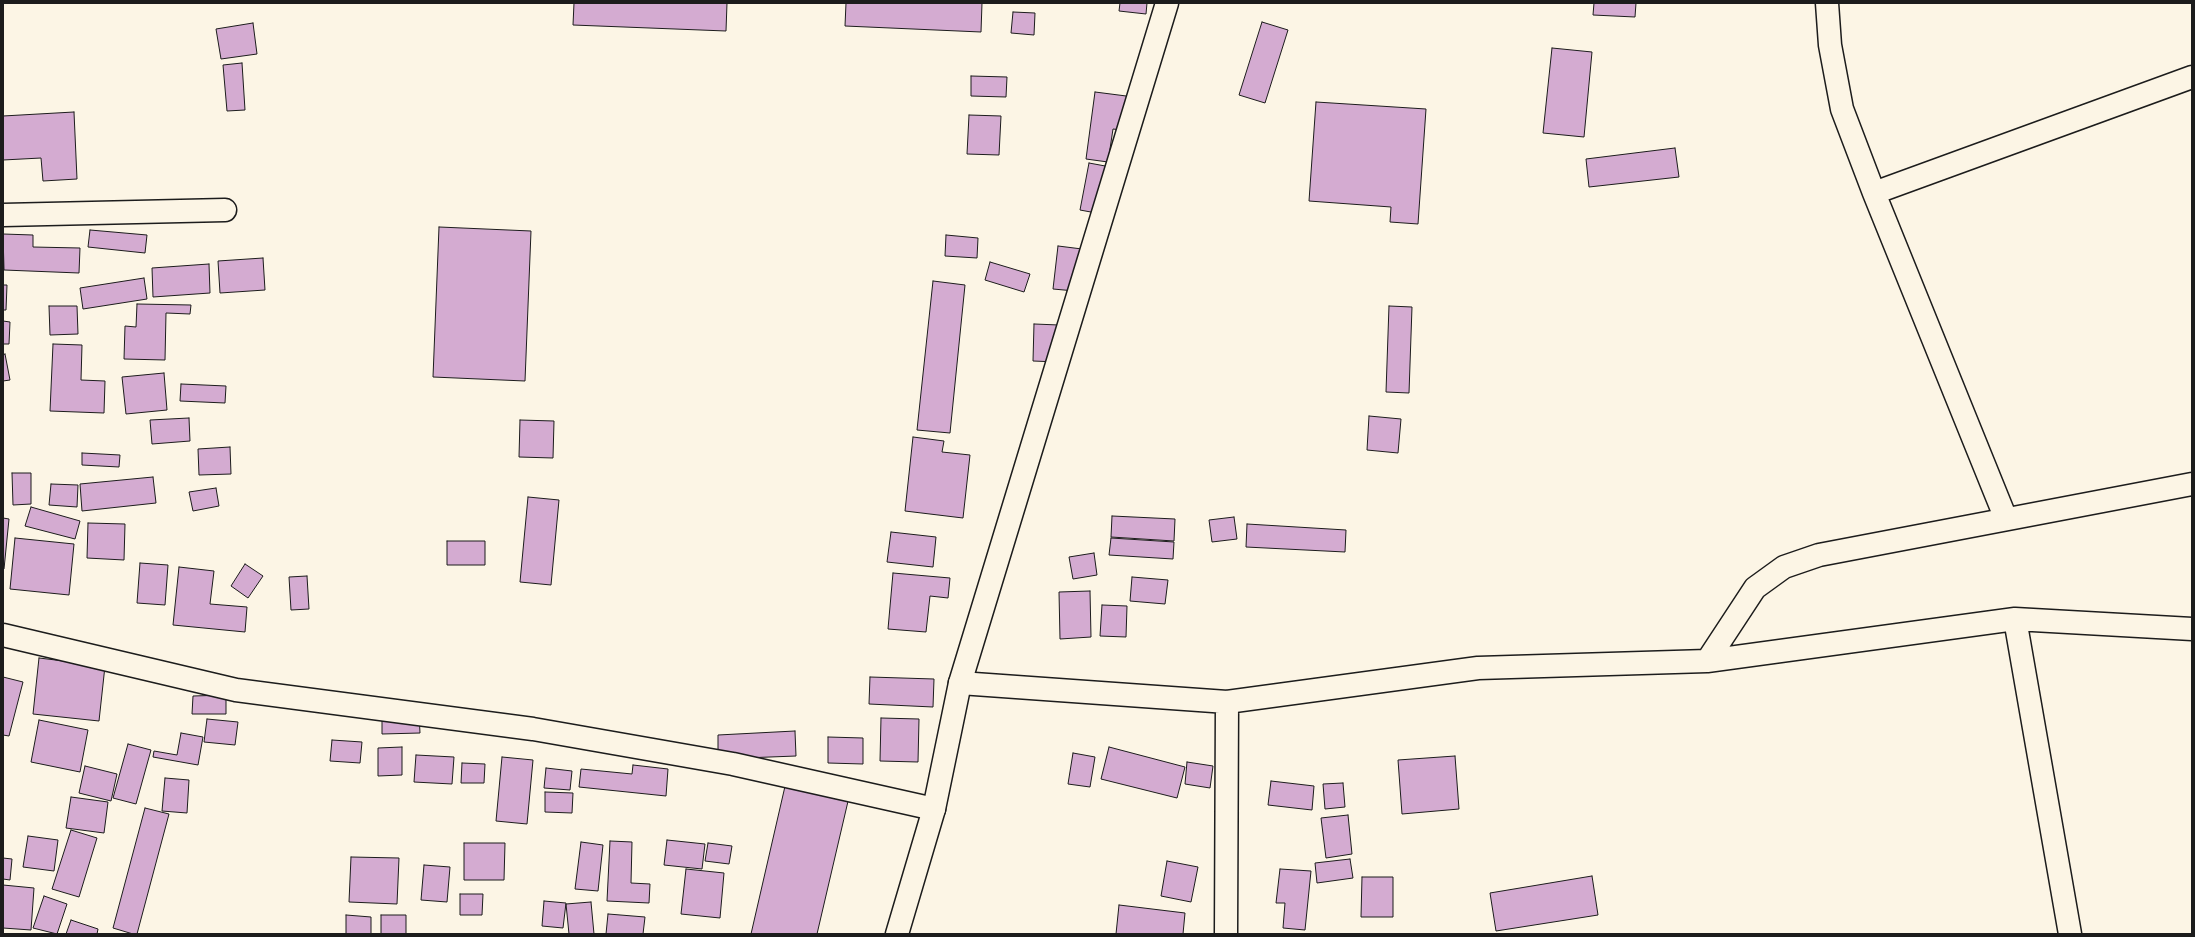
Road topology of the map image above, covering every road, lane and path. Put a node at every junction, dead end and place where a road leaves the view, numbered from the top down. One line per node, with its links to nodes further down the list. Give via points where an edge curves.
1 (1167, 3): 13 (street)
2 (1828, 3): 4 (street, via 1830,45 1842,109)
3 (2192, 77): 4 (street)
4 (1874, 194): 8 (street)
5 (225, 210): 6 (street)
6 (3, 215)
7 (2192, 484): 8 (street)
8 (2006, 519): 12 (street, via 1819,555 1784,567 1755,588)
9 (2015, 619): 10 (street); 12 (street); 18 (street)
10 (2192, 629)
11 (3, 634): 15 (street, via 236,690 541,730 734,764)
12 (1706, 662): 14 (street, via 1478,668)
13 (960, 683): 14 (street); 15 (street)
14 (1227, 702): 17 (street)
15 (934, 809): 16 (street)
16 (897, 934)
17 (1226, 934)
18 (2070, 934)

